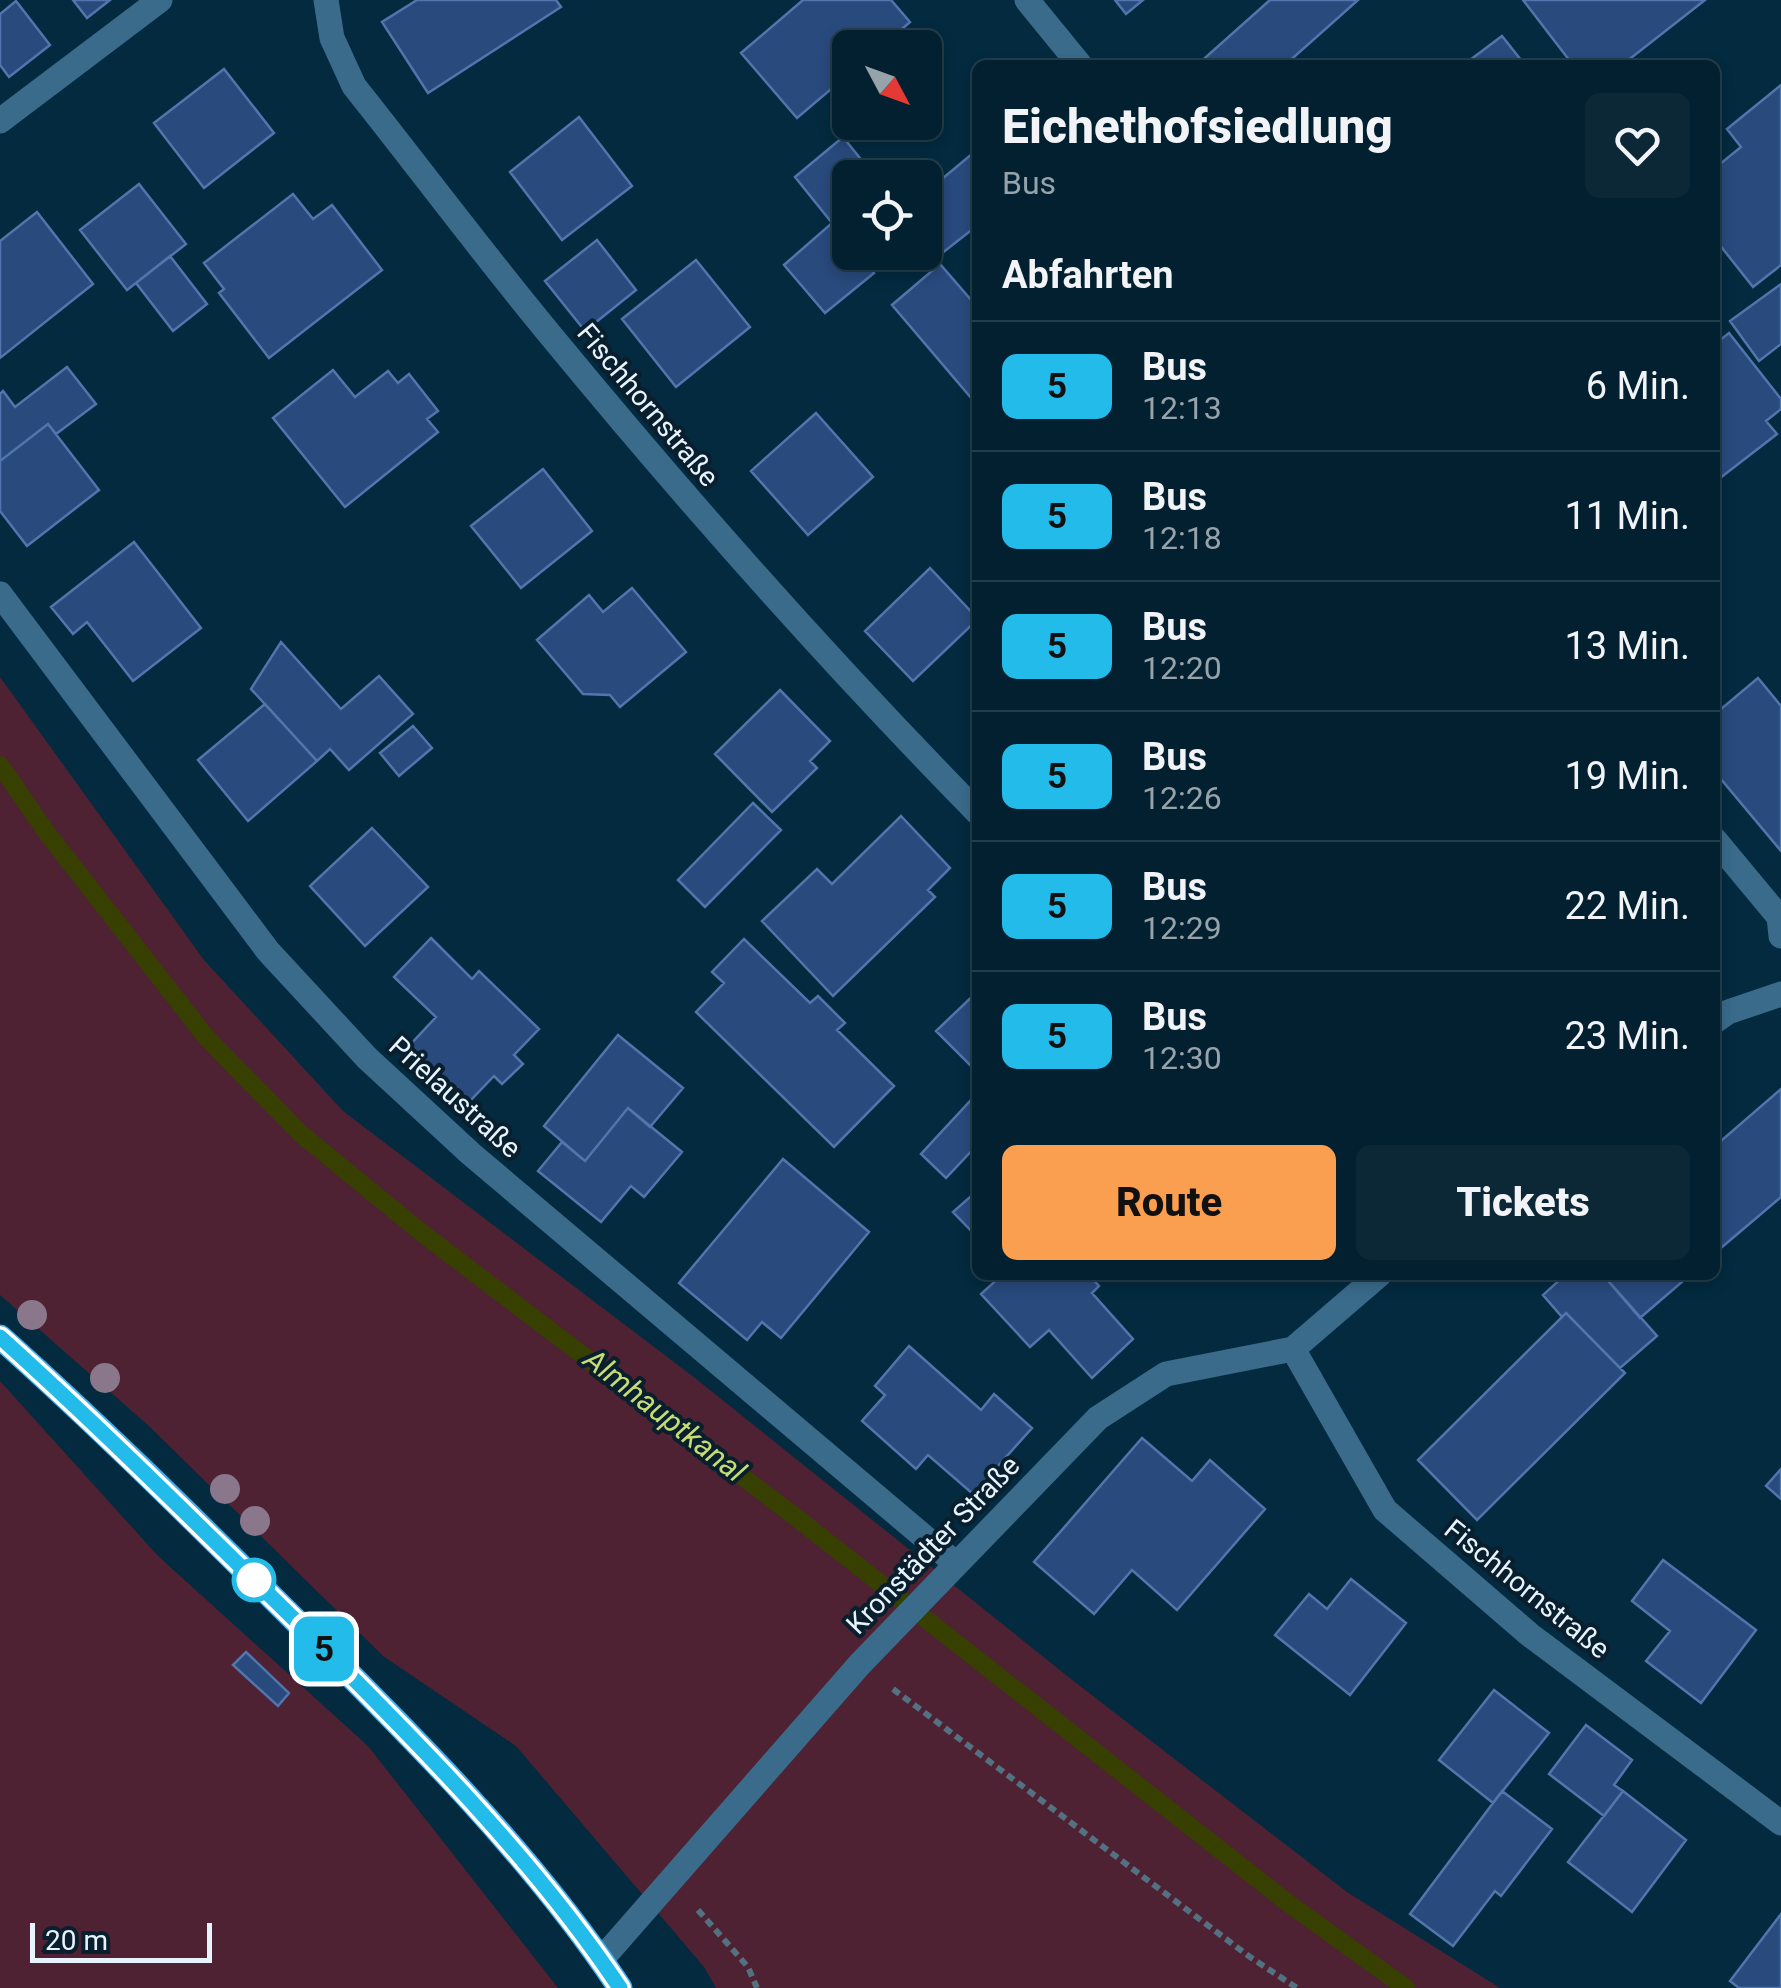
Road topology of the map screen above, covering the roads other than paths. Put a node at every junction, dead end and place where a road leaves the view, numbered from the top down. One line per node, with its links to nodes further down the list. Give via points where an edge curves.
1 (160, 0): 5 (street)
2 (326, 0): 7 (street, Fischhornstraße, via 332,38 354,86 550,335 717,533)
3 (1027, 0): 4 (street)
4 (1076, 60)
5 (0, 121)
6 (0, 594): 15 (street, Prielaustraße, via 268,951 368,1058 471,1154)
7 (972, 808)
8 (1720, 846): 9 (street, via 1779,918)
9 (1781, 936)
10 (1781, 994): 11 (street)
11 (1720, 1018)
12 (1373, 1280): 14 (street, Kronstädter Straße)
13 (0, 1338): 17 (main road, via 103,1430 374,1698 503,1839)
14 (1293, 1349): 15 (street, Kronstädter Straße, via 1166,1374 1098,1418); 16 (street, Fischhornstraße, via 1385,1510 1530,1636)
15 (955, 1562): 17 (street, Kronstädter Straße)
16 (1781, 1823)
17 (601, 1960): 18 (main road)
18 (620, 1988)

